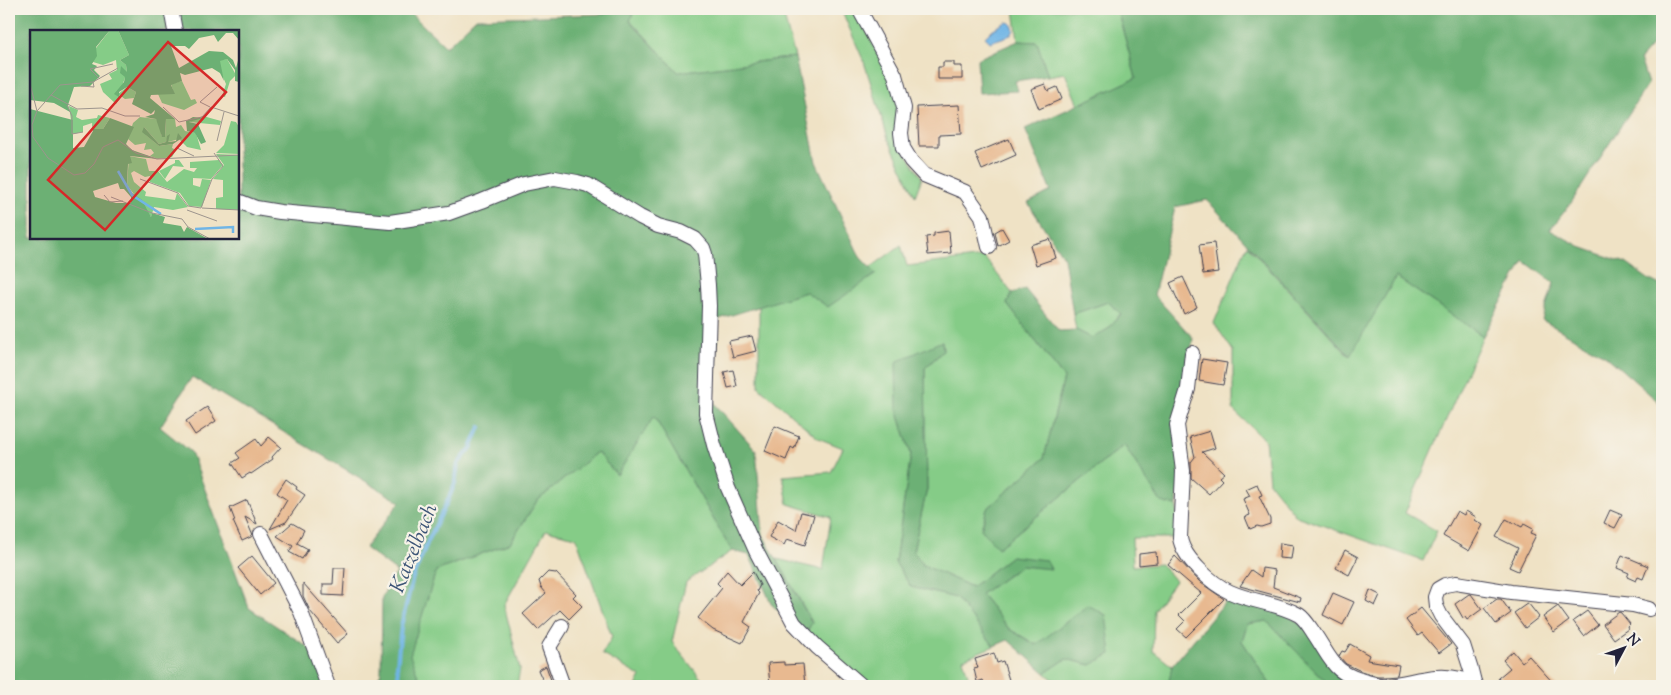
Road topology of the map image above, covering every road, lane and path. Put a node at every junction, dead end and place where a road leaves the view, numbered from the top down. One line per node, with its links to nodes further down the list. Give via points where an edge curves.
1 (171, 9): 3 (street)
2 (859, 9): 5 (street, via 896,75 904,108 903,148 924,175 965,192 982,216)
3 (176, 30)
4 (239, 200): 13 (street, via 256,208 280,212 390,222 449,213 524,184 555,178 588,186 658,226 695,239 705,254 708,285 706,413 728,488 756,551 794,623)
5 (989, 247)
6 (1192, 353): 10 (street, via 1188,389 1177,425 1183,471 1180,538 1191,561 1230,592 1274,605 1303,618 1329,659 1354,678 1384,686 1429,676 1452,677)
7 (261, 534): 11 (street, via 301,612)
8 (1649, 609): 10 (street, via 1445,584 1438,589 1434,601 1463,645)
9 (562, 626): 12 (street, via 549,647)
10 (1476, 684)
11 (328, 686)
12 (563, 686)
13 (862, 686)

